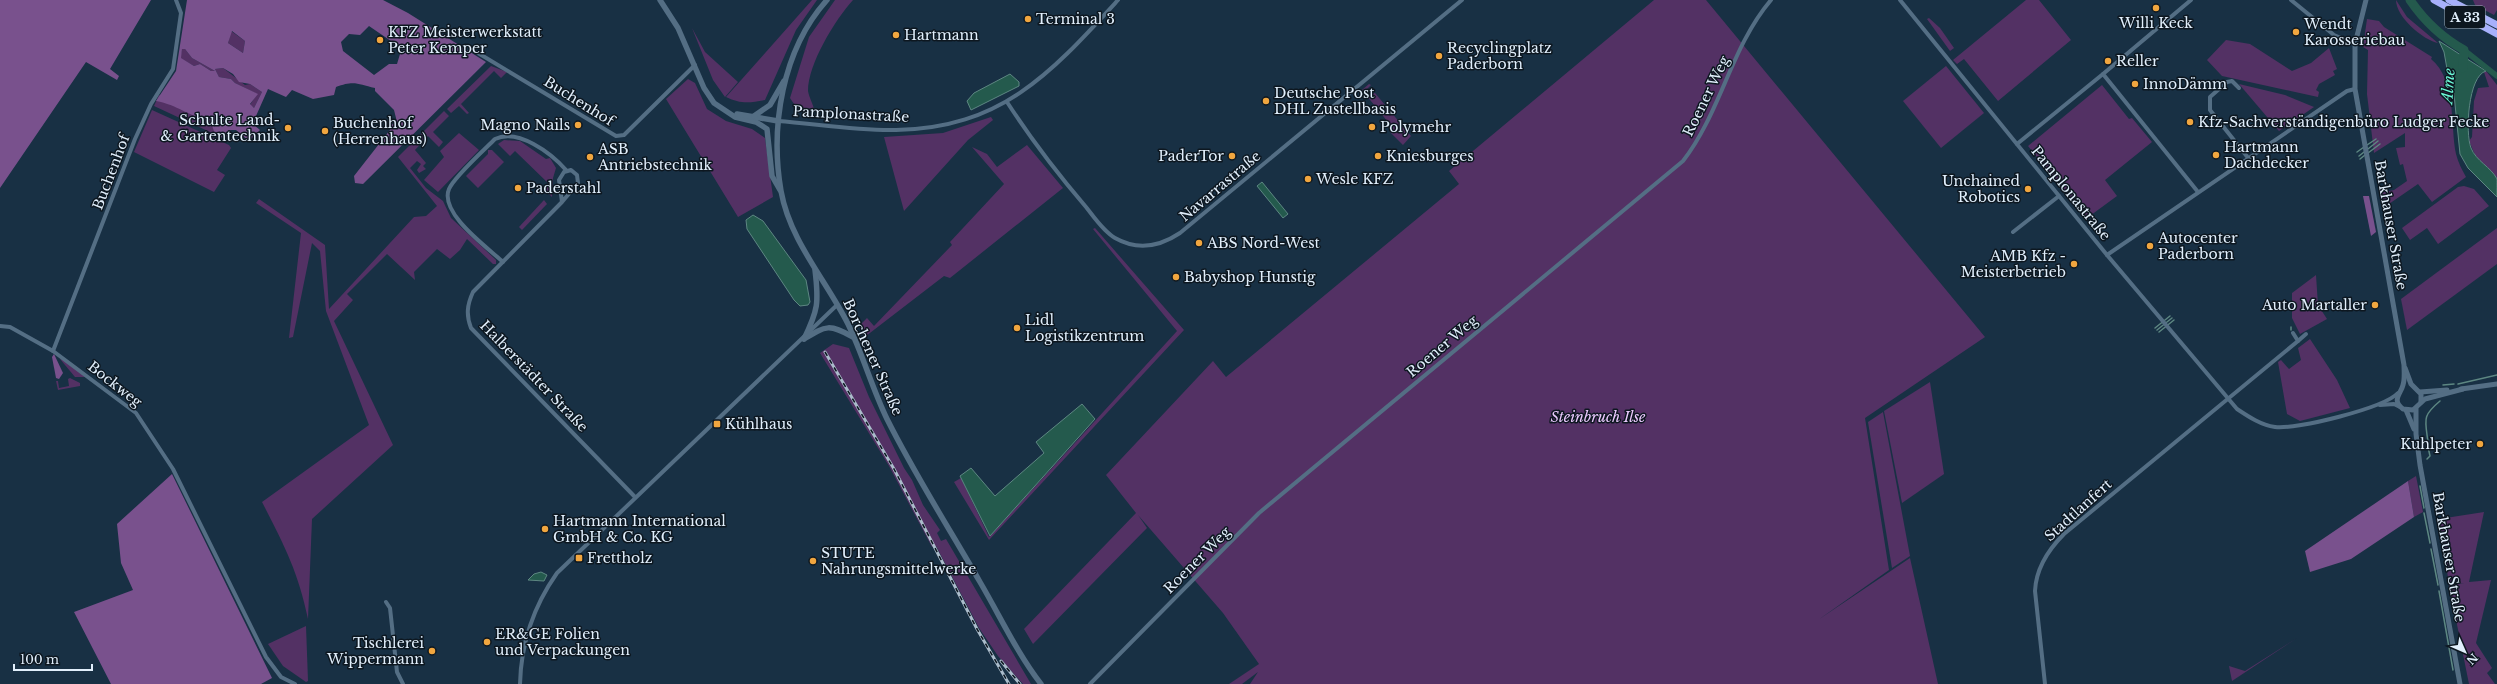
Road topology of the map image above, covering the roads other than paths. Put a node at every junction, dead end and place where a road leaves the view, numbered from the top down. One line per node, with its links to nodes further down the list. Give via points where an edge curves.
1 (176, 0): 44 (street, Buchenhof, via 180,13 173,69 151,104 135,139)
2 (660, 0): 17 (main road, via 678,28)
3 (827, 0): 18 (main road, Borchener Straße, via 803,34)
4 (1118, 0): 22 (street, Pamplonastraße, via 1067,56 1039,80)
5 (1462, 0): 22 (street, Navarrastraße, via 1180,233 1152,246 1126,243 1107,232 1036,146)
6 (1771, 0): 64 (street, Roener Weg, via 1751,28 1705,128 1683,161 1259,513)
7 (1900, 0): 26 (street, Pamplonastraße)
8 (2191, 0): 19 (street)
9 (2290, 0): 15 (street, via 2334,35)
10 (2366, 0): 15 (street, Barkhauser Straße)
11 (2434, 0): 14 (highway, A 33)
12 (2449, 0): 13 (highway, A 33)
13 (2497, 25)
14 (2497, 34)
15 (2355, 44): 21 (street, Barkhauser Straße)
16 (478, 53): 17 (street, Buchenhof, via 616,136 624,135)
17 (695, 64): 23 (main road, via 704,88 714,103)
18 (788, 74): 24 (main road, via 770,105); 25 (main road, Borchener Straße)
19 (2103, 74): 26 (street); 30 (street)
20 (2239, 88): 27 (street, via 2232,81 2227,82 2210,97 2210,110)
21 (2355, 89): 27 (street, via 2348,91); 45 (street, Barkhauser Straße)
22 (1007, 102): 25 (street, Pamplonastraße, via 966,119 923,128 894,130)
23 (729, 113): 24 (main road); 29 (main road, via 756,122 767,129 772,176)
24 (754, 116): 25 (main road)
25 (778, 121): 29 (main road, Borchener Straße)
26 (2017, 144): 31 (street, Pamplonastraße)
27 (2249, 159): 30 (street)
28 (566, 170): 32 (street, via 559,180); 32 (street, Halberstädter Straße, via 576,173 578,183); 35 (street, Halberstädter Straße, via 522,139 504,135 495,139 452,184 448,198 453,214)
29 (781, 192): 36 (main road, Borchener Straße, via 802,248)
30 (2198, 192): 34 (street)
31 (2059, 196): 33 (street); 34 (street, Pamplonastraße)
32 (562, 202): 35 (street, Halberstädter Straße)
33 (2013, 232)
34 (2107, 255): 51 (street, Pamplonastraße)
35 (503, 262): 58 (street, Halberstädter Straße, via 471,298 467,314 471,328)
36 (814, 268): 37 (main road, Borchener Straße); 42 (main road, via 818,292 817,310)
37 (837, 305): 41 (main road, Borchener Straße); 42 (street)
38 (0, 326): 44 (street, Bockweg, via 10,327)
39 (2293, 333): 43 (street)
40 (2306, 334): 43 (street)
41 (854, 337): 42 (main road, via 834,327 823,327); 63 (main road, Borchener Straße, via 886,418)
42 (804, 339): 58 (street)
43 (2298, 341): 51 (street)
44 (53, 351): 60 (street, Bockweg, via 136,413 173,469 266,657 282,677)
45 (2404, 365): 47 (street, Barkhauser Straße, via 2411,384); 49 (street, Barkhauser Straße, via 2404,385)
46 (2497, 384): 48 (street)
47 (2415, 387): 49 (street, via 2407,386); 50 (street)
48 (2463, 389): 50 (street); 52 (street, via 2428,398)
49 (2399, 391): 53 (street); 54 (street, via 2398,403)
50 (2420, 392): 52 (street)
51 (2227, 398): 53 (street, Pamplonastraße, via 2237,409 2255,421 2276,427 2300,427); 65 (street, Stadtlanfert, via 2064,534 2049,551 2036,587)
52 (2421, 403): 55 (street)
53 (2377, 405): 54 (street, via 2394,404)
54 (2401, 407): 56 (street)
55 (2416, 409): 56 (street); 57 (street, Barkhauser Straße)
56 (2406, 410): 57 (street, Barkhauser Straße)
57 (2416, 434): 66 (street, Barkhauser Straße)
58 (635, 497): 62 (street, via 567,562 546,588 532,614 525,636)
59 (386, 602): 61 (street, via 390,608 397,672)
60 (295, 684)
61 (403, 684)
62 (520, 684)
63 (1040, 684)
64 (1090, 684)
65 (2045, 684)
66 (2460, 684)

